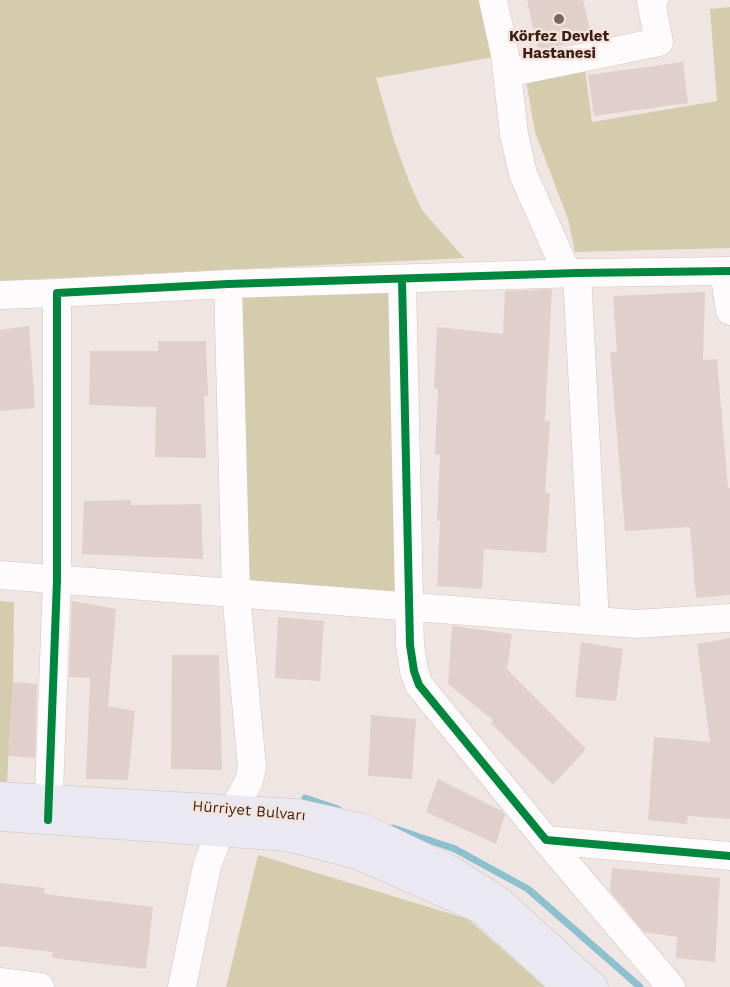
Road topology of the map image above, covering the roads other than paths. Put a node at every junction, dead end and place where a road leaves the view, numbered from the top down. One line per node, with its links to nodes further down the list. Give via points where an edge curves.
1 (493, 0): 3 (street)
2 (654, 0): 3 (street, via 651,1 659,42)
3 (507, 73): 5 (street, via 514,134 524,174)
4 (727, 271): 5 (street); 10 (street)
5 (572, 273): 6 (street); 16 (street)
6 (402, 278): 7 (street); 14 (street)
7 (228, 284): 8 (street); 13 (street)
8 (57, 293): 9 (street); 12 (street)
9 (0, 295)
10 (730, 310)
11 (0, 576): 12 (street)
12 (57, 580): 13 (street); 18 (street)
13 (236, 594): 14 (street); 19 (street, via 252,767)
14 (409, 608): 16 (street); 22 (street, via 410,645 419,685)
15 (730, 618): 16 (street, via 637,624)
16 (595, 621)
17 (0, 796): 18 (main road, Hürriyet Bulvarı)
18 (48, 809): 19 (main road, Hürriyet Bulvarı); 20 (main road, Hürriyet Bulvarı); 21 (main road, Hürriyet Bulvarı)
19 (235, 809): 21 (street); 28 (main road, Hürriyet Bulvarı, via 297,813 364,828 453,872 501,902)
20 (0, 817)
21 (221, 832): 26 (street, via 207,866); 27 (main road, Hürriyet Bulvarı, via 287,837 357,855 482,910)
22 (546, 840): 23 (street); 29 (street)
23 (730, 856)
24 (0, 982): 25 (street)
25 (40, 987)
26 (182, 987)
27 (566, 987)
28 (594, 987)
29 (671, 987)

